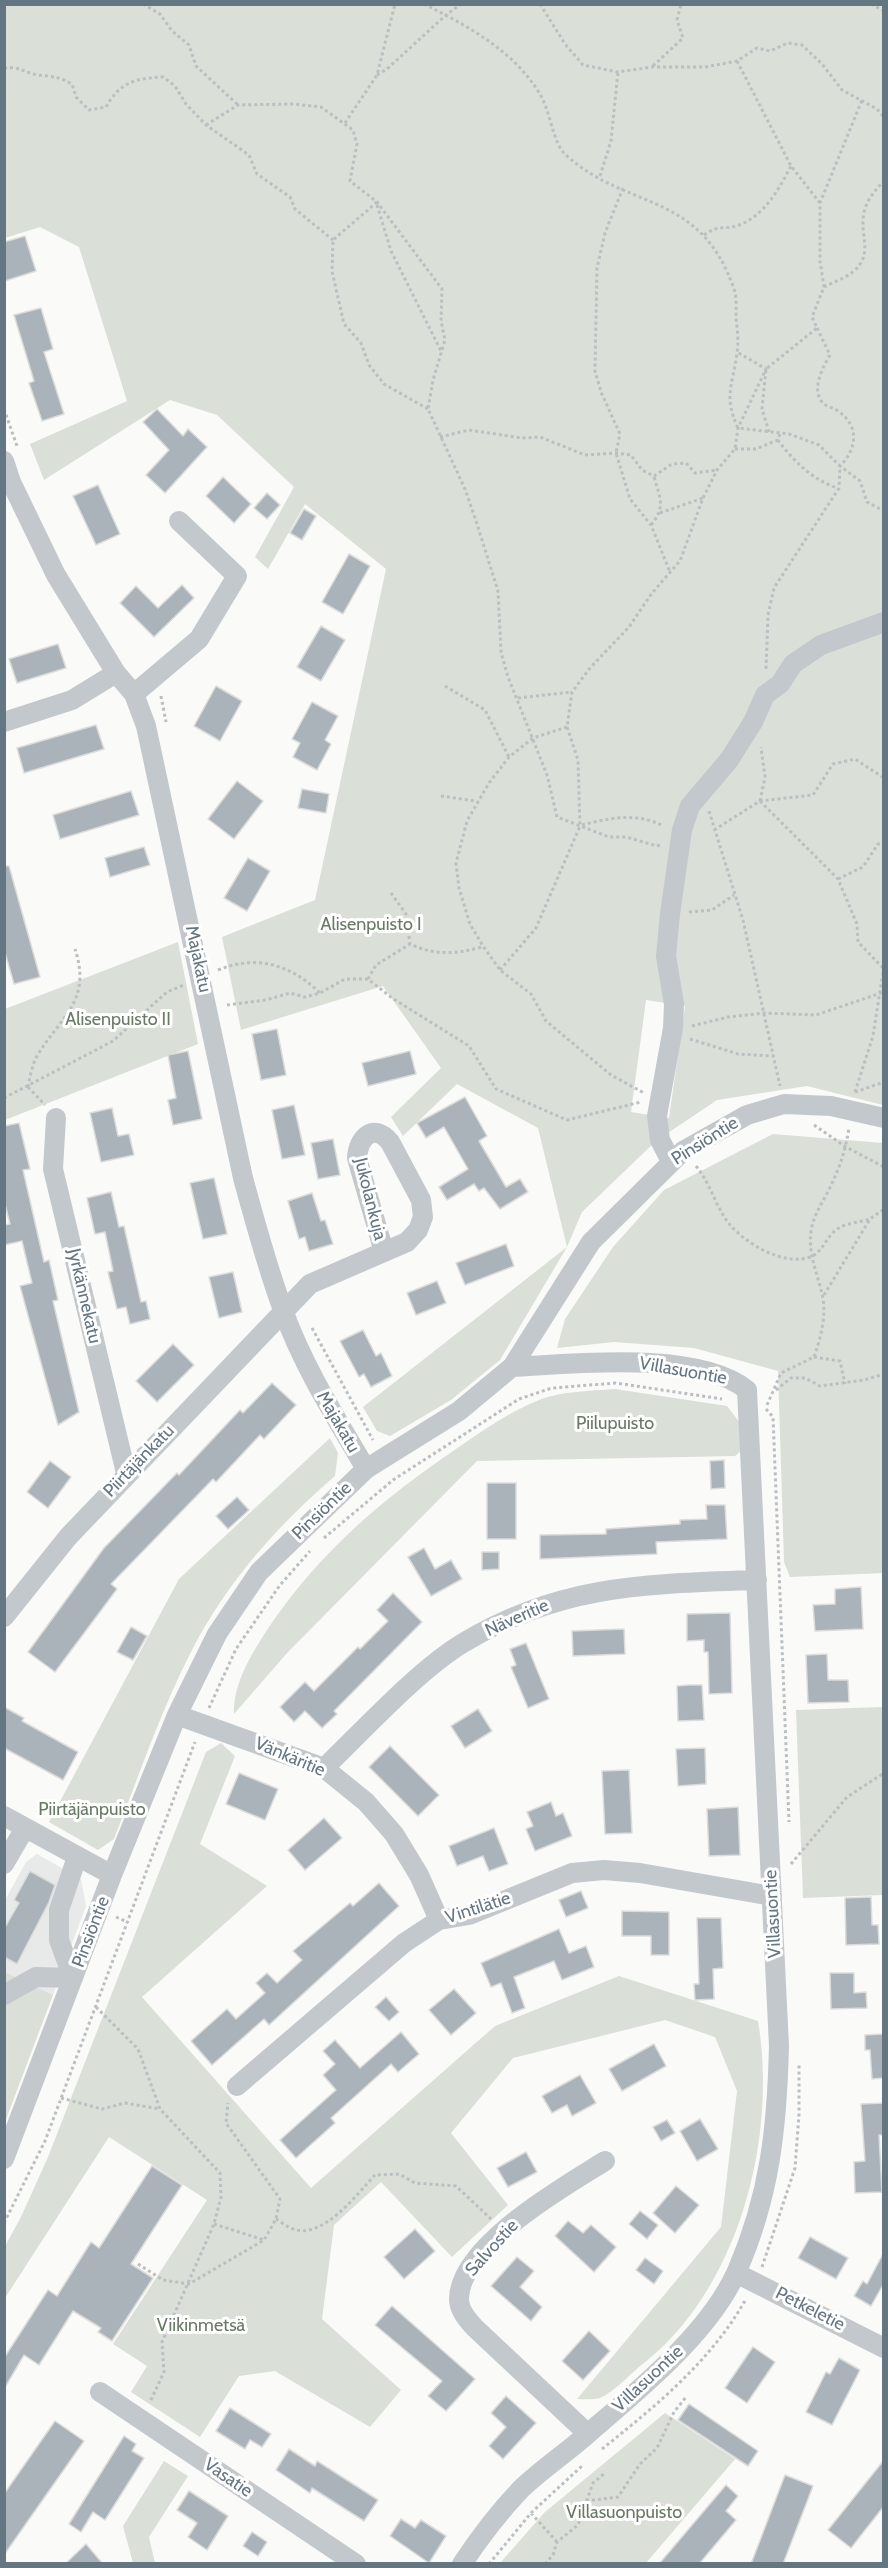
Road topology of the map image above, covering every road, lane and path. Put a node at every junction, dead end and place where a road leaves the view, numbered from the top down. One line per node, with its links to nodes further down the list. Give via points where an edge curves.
1 (144, 4): 16 (path, via 160,14 172,32 189,45 196,66)
2 (394, 4): 14 (path)
3 (424, 4): 9 (path)
4 (461, 4): 9 (path)
5 (540, 4): 13 (path, via 583,65)
6 (681, 4): 11 (path, via 677,20 683,38)
7 (872, 4): 8 (path)
8 (884, 11)
9 (446, 15): 14 (path); 21 (path, via 485,37 514,62 541,96 563,153)
10 (737, 61): 11 (path, via 705,67); 15 (path, via 757,48 770,51 788,43 802,45 842,90); 20 (path)
11 (652, 67): 13 (path)
12 (4, 68): 19 (path, via 18,66 36,75 55,75 72,84 76,97 89,110 106,107 112,95 138,78 163,77)
13 (618, 72): 21 (path, via 611,141)
14 (377, 75): 18 (path)
15 (862, 100): 17 (path); 25 (path)
16 (238, 105): 18 (path, via 321,107); 19 (path)
17 (884, 117)
18 (345, 123): 24 (path, via 353,130 357,144 350,181)
19 (206, 125): 27 (path, via 249,155 257,174 290,197 295,209)
20 (791, 166): 25 (path); 26 (path, via 760,213 738,226 716,227)
21 (599, 177): 23 (path)
22 (884, 181): 28 (path, via 865,207 862,224 867,242 863,256 854,271)
23 (623, 188): 26 (path, via 678,213); 40 (path, via 604,233 597,268 595,334 595,371 620,434)
24 (377, 202): 27 (path); 30 (path, via 391,251); 30 (path, via 442,290 445,340)
25 (820, 203): 28 (path)
26 (704, 235): 31 (path, via 735,292)
27 (333, 240): 33 (path, via 332,271 344,324 361,343 369,365 384,384)
28 (824, 286): 29 (path, via 812,317)
29 (817, 328): 32 (path); 42 (path, via 830,355 820,371 819,396 823,404 845,418 856,441 852,454)
30 (441, 351): 33 (path)
31 (737, 352): 32 (path); 34 (path, via 728,394)
32 (766, 369): 34 (path); 35 (path, via 762,409)
33 (428, 409): 37 (path)
34 (738, 428): 35 (path); 39 (path)
35 (769, 432): 36 (path)
36 (780, 433): 38 (path); 42 (path, via 819,445)
37 (440, 437): 40 (path, via 469,430 540,437 585,455); 59 (path, via 465,489 498,591 501,651)
38 (778, 440): 39 (path, via 756,448); 46 (path, via 821,483)
39 (735, 449): 43 (path)
40 (616, 453): 44 (path, via 631,455 642,470); 51 (path, via 630,499)
41 (4, 461): 45 (street, Majakatu)
42 (840, 465): 46 (path); 48 (path, via 860,481 867,501)
43 (717, 470): 44 (path, via 695,472 686,462 672,464); 47 (path)
44 (654, 476): 49 (path)
45 (8, 484): 54 (street, Majakatu, via 56,575)
46 (839, 488): 58 (path, via 774,588 768,615)
47 (703, 498): 49 (path); 52 (path, via 680,561)
48 (884, 512)
49 (660, 513): 51 (path)
50 (179, 521): 57 (street, via 237,576 199,639)
51 (651, 525): 52 (path)
52 (670, 572): 56 (path)
53 (884, 622): 58 (street, via 821,645 793,664 780,684)
54 (116, 672): 57 (street, Majakatu); 60 (street, via 72,700)
55 (446, 686): 64 (path, via 485,710)
56 (573, 692): 59 (path); 62 (path)
57 (134, 694): 83 (street, Majakatu, via 146,726)
58 (765, 695): 61 (street)
59 (518, 698): 63 (path)
60 (4, 722)
61 (753, 722): 66 (street, via 729,760); 69 (path, via 763,753 765,777)
62 (567, 728): 63 (path); 70 (path, via 578,760)
63 (533, 738): 64 (path); 70 (path, via 548,776 557,817)
64 (509, 757): 68 (path)
65 (884, 777): 69 (path, via 855,759 833,764 813,795)
66 (703, 789): 71 (path); 72 (street, via 690,806)
67 (441, 796): 68 (path)
68 (476, 801): 79 (path, via 456,863 470,924)
69 (759, 801): 71 (path); 74 (path)
70 (580, 826): 72 (path, via 608,818 634,817); 72 (path, via 609,837 626,837 657,846); 82 (path, via 536,928)
71 (714, 830): 76 (path)
72 (681, 834): 77 (street)
73 (884, 844): 74 (path, via 878,844 863,867)
74 (838, 879): 81 (path, via 857,924 858,942)
75 (391, 893): 78 (path, via 406,914)
76 (734, 895): 77 (path, via 712,910); 88 (path)
77 (670, 914): 89 (street, via 666,956 674,1004)
78 (410, 944): 79 (path, via 445,954); 84 (path, via 376,965)
79 (483, 946): 82 (path)
80 (75, 950): 92 (path, via 81,967 77,1000 36,1058)
81 (883, 967): 86 (path)
82 (500, 970): 94 (path, via 531,993 546,1021 578,1049 633,1089)
83 (202, 977): 85 (path, via 231,965 264,964 289,969); 92 (path, via 167,992 113,1041); 107 (street, Majakatu, via 243,1178)
84 (368, 979): 85 (path, via 345,979); 94 (path, via 470,1046 496,1089 567,1120)
85 (320, 993): 87 (path, via 305,997 290,993)
86 (882, 994): 88 (path, via 816,1015); 91 (path, via 855,1092)
87 (227, 1005)
88 (765, 1013): 89 (path); 90 (path)
89 (673, 1030): 90 (path, via 738,1054); 94 (street)
90 (772, 1056): 95 (path)
91 (884, 1082)
92 (28, 1087): 93 (path); 96 (path)
93 (4, 1098)
94 (660, 1098): 100 (street, via 660,1140)
95 (784, 1104): 97 (street, Pinsiöntie, via 831,1106); 100 (street, Pinsiöntie, via 747,1115)
96 (56, 1118): 115 (street, Jyrkännekatu, via 54,1169)
97 (884, 1118)
98 (811, 1122): 99 (path)
99 (846, 1147): 101 (path); 105 (path, via 820,1202 811,1231)
100 (677, 1156): 105 (path, via 703,1174 730,1226 781,1258); 109 (street, Pinsiöntie, via 591,1242)
101 (884, 1167)
102 (884, 1209): 103 (path)
103 (870, 1219): 105 (path, via 839,1228); 106 (path)
104 (384, 1252): 104 (street, Jukolankuja, via 407,1242 423,1217 421,1200 390,1142 375,1133 363,1137 357,1158); 107 (street, Jukolankuja, via 310,1284)
105 (811, 1257): 106 (path)
106 (823, 1296): 108 (path, via 821,1338)
107 (283, 1312): 114 (street, Majakatu, via 314,1380); 115 (street, Piirtäjänkatu)
108 (814, 1357): 111 (path, via 840,1361); 112 (path, via 781,1373)
109 (512, 1366): 113 (street, Villasuontie, via 630,1361 694,1369 734,1379); 114 (street, Pinsiöntie, via 459,1411)
110 (884, 1374): 111 (path)
111 (845, 1384): 112 (path, via 820,1386 805,1378 791,1378)
112 (775, 1390): 113 (path)
113 (758, 1406): 116 (street, Villasuontie); 119 (path, via 616,1383 552,1388 519,1399 393,1480 316,1545 280,1585 236,1649); 124 (path, via 773,1417)
114 (366, 1469): 118 (street, Pinsiöntie, via 260,1572 217,1634)
115 (126, 1473): 117 (street, Piirtäjänkatu)
116 (758, 1580): 120 (street, Näveritie, via 600,1590 550,1602 510,1619 461,1644 419,1677); 131 (street, Villasuontie)
117 (4, 1617)
118 (177, 1715): 119 (street, Vänkäritie); 130 (street, Pinsiöntie)
119 (202, 1724): 120 (street, Vänkäritie); 135 (path)
120 (324, 1768): 132 (street, Vänkäritie, via 366,1802 394,1834 419,1875)
121 (884, 1773): 128 (path, via 847,1797)
122 (4, 1816): 123 (street)
123 (25, 1828): 126 (street); 127 (street)
124 (789, 1830)
125 (790, 1853): 128 (path)
126 (77, 1857): 130 (street); 133 (street, via 59,1910 59,1940)
127 (4, 1863)
128 (791, 1864): 129 (path)
129 (791, 1873)
130 (112, 1875): 133 (street, Pinsiöntie)
131 (772, 1896): 132 (street, Vintilätie, via 604,1870 572,1873 469,1914); 148 (street, Villasuontie, via 777,2109 768,2179)
132 (439, 1920): 137 (street, Vintilätie, via 404,1943)
133 (73, 1978): 134 (street, via 36,1977); 140 (street, Pinsiöntie)
134 (4, 1995)
135 (96, 2007): 138 (path); 139 (path, via 138,2049)
136 (799, 2060): 149 (path, via 795,2168 776,2233)
137 (237, 2086): 142 (path, via 227,2106 226,2123 280,2199)
138 (61, 2098): 139 (path, via 102,2109 125,2103); 143 (path)
139 (160, 2109): 144 (path, via 220,2173 221,2198)
140 (4, 2159)
141 (605, 2161): 145 (street, Salvostie)
142 (276, 2219): 145 (path, via 294,2230 316,2228 331,2220 375,2175 399,2174 415,2183 456,2186); 146 (path)
143 (4, 2223)
144 (214, 2223): 146 (path); 150 (path)
145 (503, 2230): 155 (street, Salvostie, via 465,2278 459,2302 464,2314)
146 (264, 2240): 150 (path)
147 (138, 2264): 150 (path, via 163,2280)
148 (736, 2272): 149 (street, Petkeletie); 155 (street, Villasuontie, via 684,2346)
149 (756, 2282): 151 (street, Petkeletie); 156 (path, via 733,2323 700,2363 660,2402)
150 (189, 2284): 154 (path, via 162,2342 164,2372)
151 (884, 2348)
152 (100, 2392): 154 (street, Vasatie)
153 (686, 2397): 159 (path, via 674,2412 657,2448 640,2464 618,2497)
154 (142, 2420): 162 (street, Vasatie)
155 (588, 2434): 163 (street, Villasuontie, via 522,2488)
156 (597, 2453)
157 (588, 2460): 160 (path)
158 (605, 2473): 159 (path, via 592,2483)
159 (586, 2501): 161 (path, via 578,2525)
160 (531, 2513): 161 (path); 164 (path)
161 (557, 2542): 165 (path)
162 (357, 2564)
163 (462, 2564)
164 (489, 2564)
165 (545, 2564)

